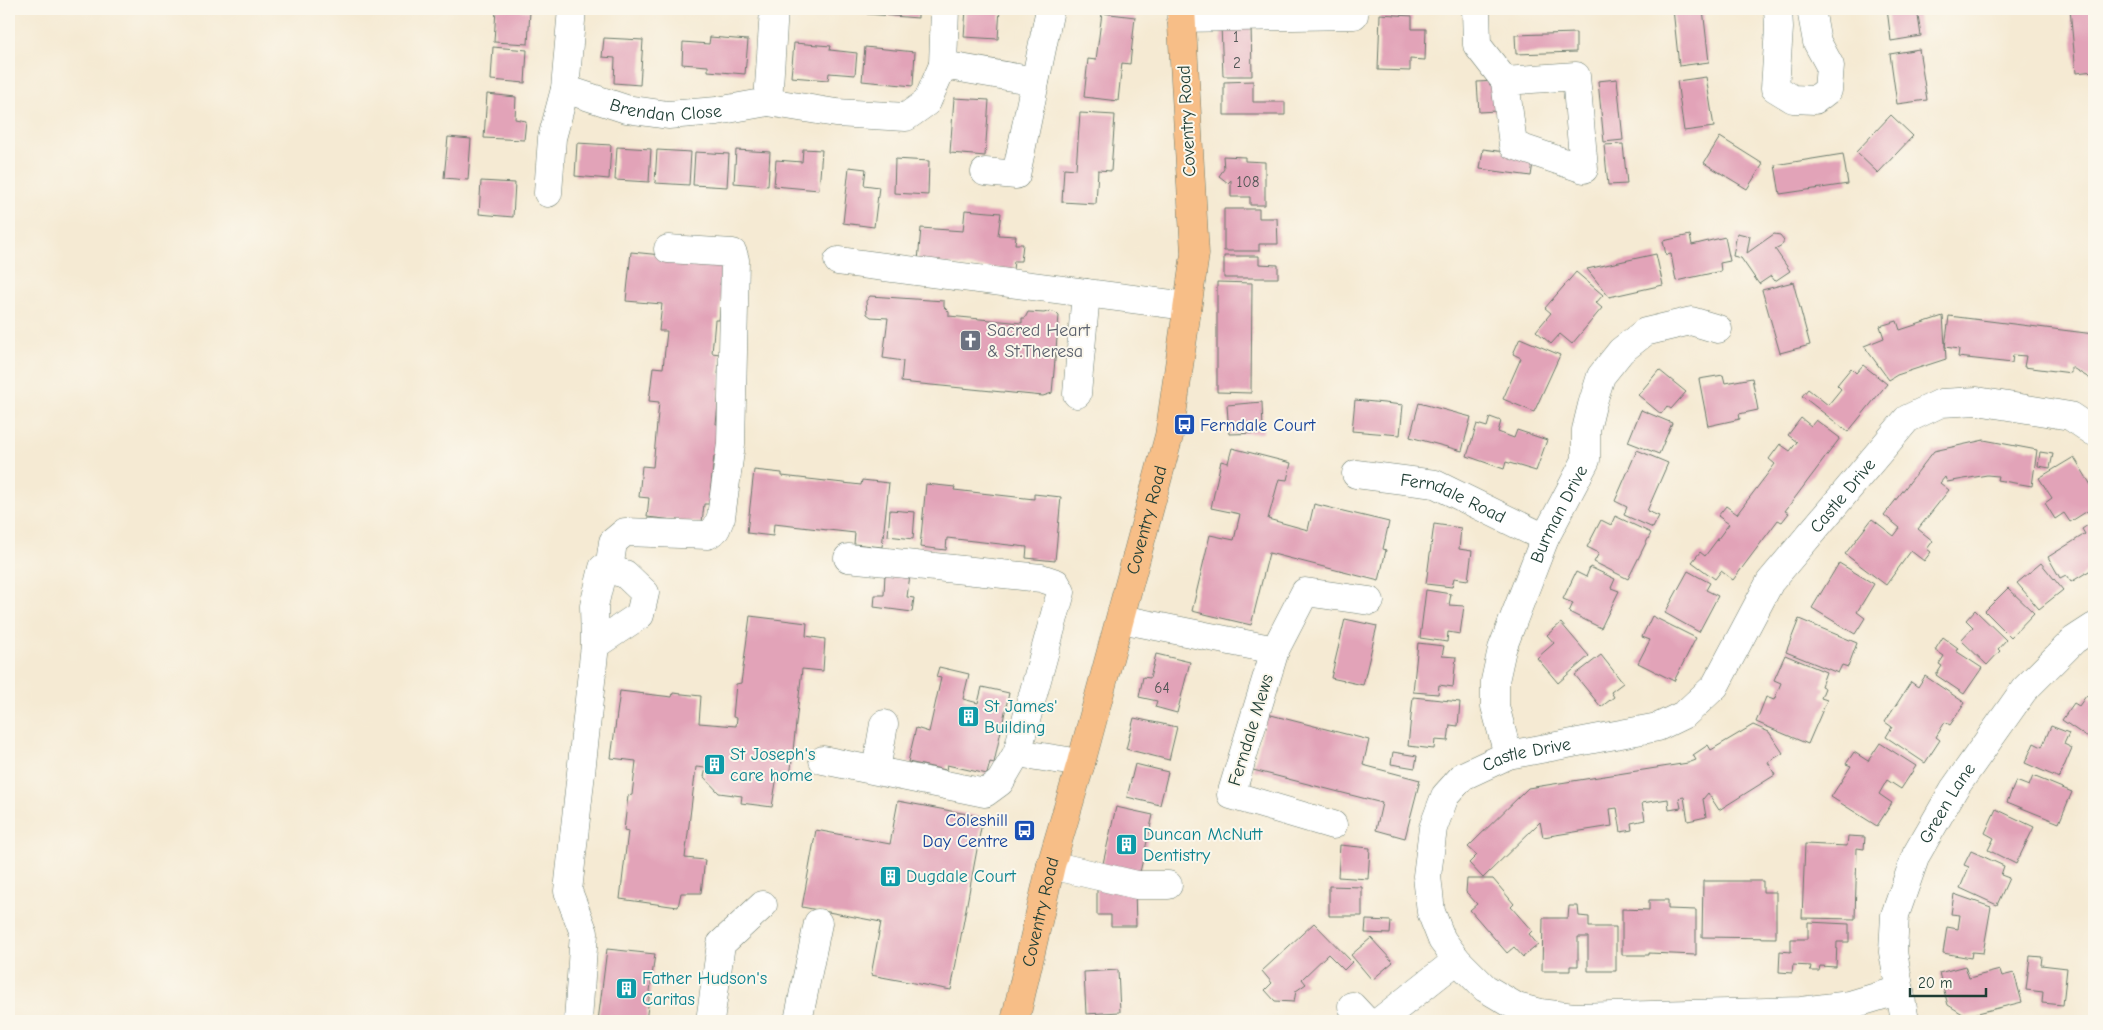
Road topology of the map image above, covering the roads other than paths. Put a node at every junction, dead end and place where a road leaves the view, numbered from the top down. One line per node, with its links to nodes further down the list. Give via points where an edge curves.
1 (572, 9): 13 (street)
2 (774, 9): 14 (street)
3 (945, 9): 10 (street, Brendan Close)
4 (1476, 9): 12 (street, via 1477,46)
5 (1778, 9): 6 (street, via 1775,88 1792,99 1815,100 1828,90 1830,66 1816,42)
6 (1812, 9)
7 (1181, 13): 9 (street); 20 (main road, Coventry Road, via 1195,254)
8 (1049, 14): 11 (street)
9 (1354, 15)
10 (943, 65): 11 (street); 14 (street, Brendan Close, via 927,102 906,116 836,113)
11 (1035, 81): 15 (street, via 1016,175)
12 (1506, 81)
13 (565, 89): 14 (street, Brendan Close, via 626,109 668,115); 16 (street, via 552,138)
14 (768, 102)
15 (985, 172)
16 (548, 193)
17 (668, 249): 27 (street, via 733,253 735,260 731,444 720,517 716,529 708,535 625,532 613,542)
18 (838, 260): 19 (street)
19 (1086, 293): 20 (street); 22 (street)
20 (1187, 306): 29 (main road, Coventry Road, via 1169,436)
21 (1718, 329): 25 (street, Burman Drive, via 1691,321 1645,332 1621,351 1601,376 1586,430 1586,460)
22 (1077, 394)
23 (2094, 432): 35 (street, Castle Drive, via 2070,416 1977,401 1941,403 1907,419 1770,582 1715,686 1686,714 1658,727)
24 (1356, 474): 25 (street, Ferndale Road, via 1435,484)
25 (1545, 538): 35 (street, Burman Drive, via 1502,649 1495,681 1495,706)
26 (848, 558): 34 (street, via 1041,578 1056,583 1061,592)
27 (609, 570): 31 (street, via 603,568 594,606); 31 (street, via 625,574 645,593 640,615)
28 (1370, 601): 32 (street, via 1305,592)
29 (1121, 619): 32 (street); 37 (main road, Coventry Road)
30 (2094, 627): 45 (street, Green Lane, via 2074,640 2024,690 1954,789 1916,854 1895,914 1893,952)
31 (595, 645): 46 (street, via 568,891 584,933)
32 (1275, 650): 39 (street, Ferndale Mews, via 1231,795)
33 (884, 724): 38 (street)
34 (1017, 753): 37 (street); 38 (street, via 1000,782 985,793)
35 (1508, 755): 44 (street, Castle Drive, via 1463,776 1445,796 1433,828 1427,876 1431,912 1442,940)
36 (823, 760): 38 (street)
37 (1081, 763): 40 (main road, Coventry Road)
38 (876, 770)
39 (1333, 825)
40 (1051, 865): 41 (street, via 1137,885); 49 (main road, Coventry Road)
41 (1168, 885)
42 (763, 906): 47 (street, via 721,944)
43 (818, 923): 48 (street)
44 (1457, 960): 45 (street, Castle Drive, via 1485,988 1517,1007 1540,1014 1574,1017 1801,1011 1850,1005); 50 (street)
45 (1900, 990): 51 (street, Green Lane)
46 (578, 1021)
47 (710, 1021)
48 (798, 1021)
49 (1015, 1021)
50 (1380, 1021)
51 (1905, 1021)

